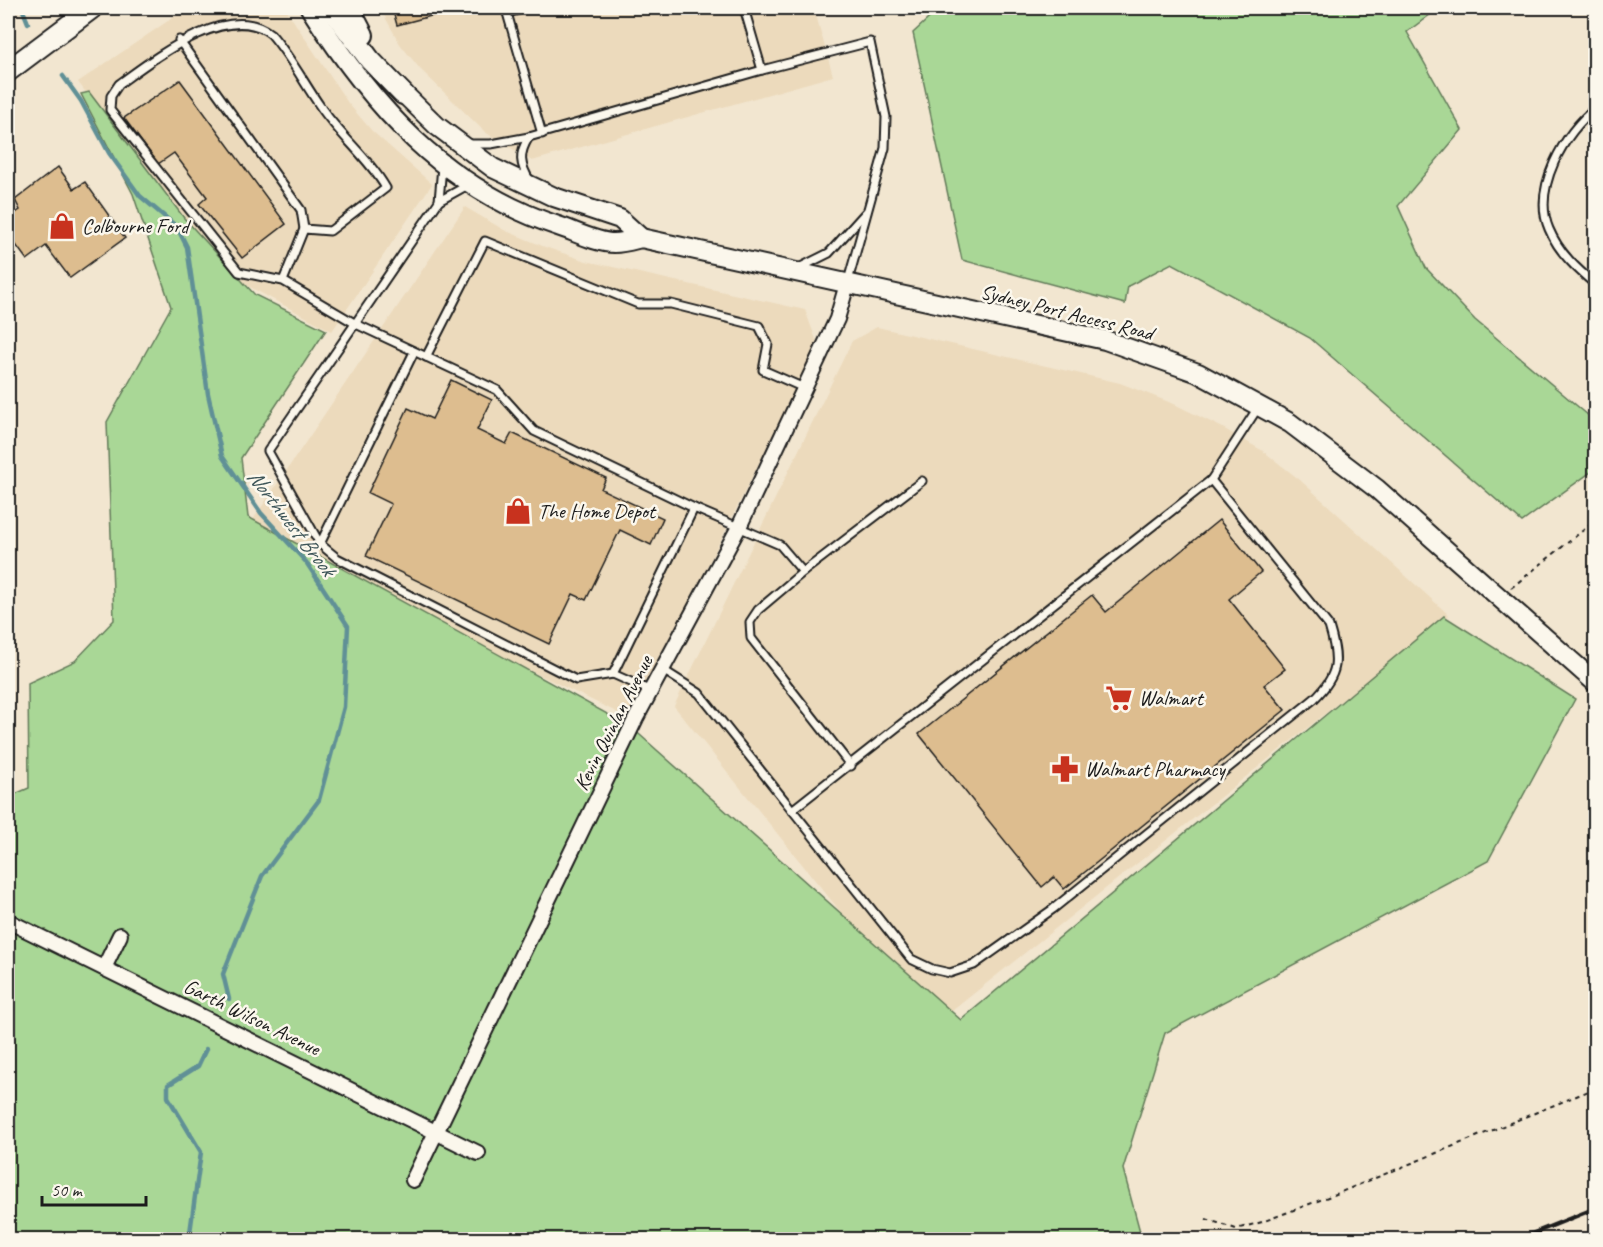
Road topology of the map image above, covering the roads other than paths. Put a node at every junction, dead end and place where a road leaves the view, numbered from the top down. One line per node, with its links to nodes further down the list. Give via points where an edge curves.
1 (92, 8): 10 (main road)
2 (310, 8): 16 (main road, Sydney Port Access Road, via 369,93 405,133)
3 (331, 8): 11 (main road, via 370,60)
4 (340, 8): 11 (main road, Sydney Port Access Road, via 365,50)
5 (349, 8): 11 (main road, via 373,54)
6 (528, 8): 13 (lane, via 507,14)
7 (744, 8): 9 (lane)
8 (179, 40): 21 (lane, via 302,210); 21 (lane, via 200,25 227,16 249,20 270,32 334,127 375,169 386,188 330,231); 24 (lane, via 119,84 111,96 111,111 239,272)
9 (762, 70): 13 (lane); 20 (lane, via 870,42 886,117 885,148)
10 (8, 71)
11 (403, 94): 15 (main road, Sydney Port Access Road)
12 (1596, 108): 26 (lane, via 1581,119 1563,143 1551,170 1546,204 1548,228 1567,259)
13 (542, 134): 14 (lane)
14 (529, 137): 15 (lane, via 491,144); 18 (lane, via 520,159)
15 (455, 142): 18 (main road, Sydney Port Access Road)
16 (442, 164): 17 (main road, Sydney Port Access Road); 19 (lane)
17 (471, 184): 19 (lane); 22 (main road, Sydney Port Access Road, via 522,212 577,232 612,243)
18 (534, 189): 22 (main road, Sydney Port Access Road, via 620,219)
19 (439, 201): 27 (lane)
20 (867, 210): 23 (lane, via 829,252); 25 (lane)
21 (304, 229): 24 (lane)
22 (641, 238): 23 (main road, Sydney Port Access Road)
23 (792, 272): 25 (main road, Sydney Port Access Road)
24 (283, 281): 27 (lane)
25 (847, 284): 30 (street, Kevin Quinlan Avenue, via 837,319); 31 (main road, Sydney Port Access Road, via 1136,349 1198,373)
26 (1596, 285)
27 (356, 324): 28 (lane); 36 (lane, via 268,451)
28 (414, 352): 29 (lane); 36 (lane)
29 (426, 357): 30 (lane, via 485,241 638,304 670,304 759,326 768,344 763,370); 34 (lane, via 497,390 534,431)
30 (804, 388): 35 (street, Kevin Quinlan Avenue)
31 (1260, 405): 32 (lane); 40 (main road, Sydney Port Access Road, via 1349,466)
32 (1211, 480): 42 (lane); 43 (lane, via 1329,626 1337,651 1335,671 1314,699 1053,909 974,965 950,973 932,969 911,959)
33 (922, 481): 37 (lane)
34 (694, 508): 35 (lane); 39 (lane)
35 (740, 525): 37 (lane, via 780,545); 38 (street, Kevin Quinlan Avenue)
36 (320, 544): 39 (lane, via 337,558 576,680)
37 (803, 572): 42 (lane, via 758,610 750,622 751,638)
38 (663, 670): 41 (street, Kevin Quinlan Avenue); 43 (lane, via 699,693)
39 (613, 674): 41 (lane)
40 (1596, 682)
41 (652, 691): 47 (street, Kevin Quinlan Avenue)
42 (851, 766): 43 (lane)
43 (792, 810)
44 (8, 921): 46 (street, Garth Wilson Avenue)
45 (120, 935): 46 (street)
46 (104, 968): 47 (street, Garth Wilson Avenue)
47 (436, 1132): 48 (street, Garth Wilson Avenue); 49 (street, Kevin Quinlan Avenue)
48 (478, 1153)
49 (413, 1180)

